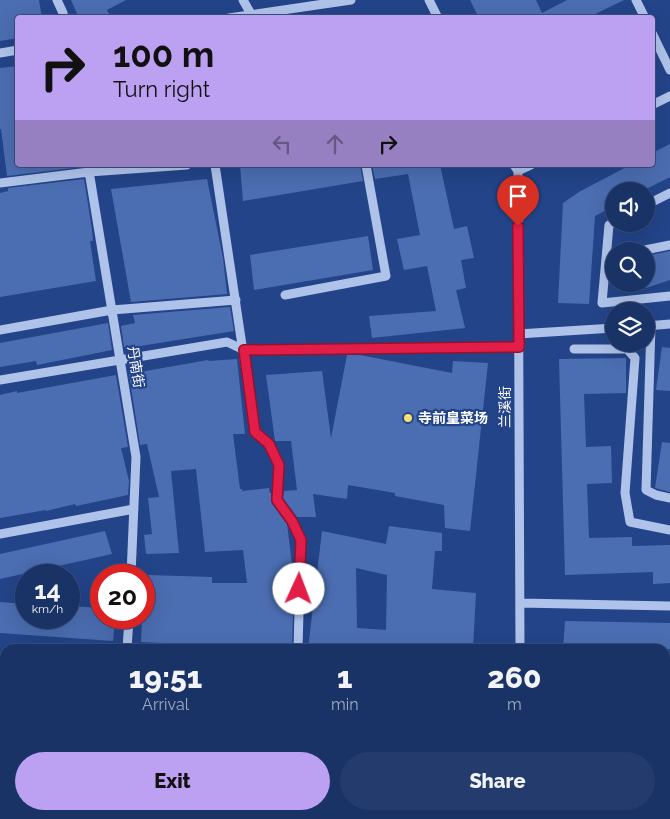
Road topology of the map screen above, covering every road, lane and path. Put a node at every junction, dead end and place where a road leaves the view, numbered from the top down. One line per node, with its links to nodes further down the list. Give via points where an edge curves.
1 (57, 0): 7 (street)
2 (243, 0): 6 (street)
3 (351, 0): 6 (street)
4 (428, 0): 9 (street)
5 (636, 0): 10 (street)
6 (251, 14): 8 (street)
7 (63, 15)
8 (246, 15)
9 (436, 15)
10 (644, 15)
11 (655, 39): 14 (street)
12 (15, 50): 13 (street)
13 (0, 53)
14 (670, 70)
15 (670, 96): 16 (street)
16 (655, 104)
17 (122, 167): 20 (street)
18 (215, 167): 30 (street)
19 (366, 167): 28 (street, via 386,276)
20 (89, 168): 22 (street); 31 (street, 丹南街)
21 (516, 168): 36 (street, 兰溪街)
22 (0, 183)
23 (670, 193): 24 (street)
24 (655, 200)
25 (670, 245): 26 (street)
26 (655, 248)
27 (605, 286): 29 (street, via 602,303)
28 (285, 295)
29 (670, 296)
30 (236, 300): 31 (street); 39 (street)
31 (112, 310): 35 (street); 41 (street, 丹南街)
32 (670, 324): 33 (street)
33 (655, 325)
34 (605, 329): 36 (street)
35 (0, 330)
36 (518, 334): 37 (street, 兰溪街)
37 (519, 347): 39 (street); 48 (street, 兰溪街)
38 (574, 349): 45 (street, via 628,349 635,358 625,493 630,522)
39 (244, 350): 41 (street, via 227,342); 52 (street, via 255,432 269,444 279,465 277,500 301,540)
40 (649, 352): 43 (street, via 646,490)
41 (120, 359): 42 (street); 44 (street, 丹南街, via 136,457)
42 (0, 380)
43 (670, 498)
44 (134, 509): 46 (street); 47 (street, 丹南街)
45 (670, 530)
46 (0, 534)
47 (132, 564)
48 (520, 604): 49 (street); 53 (street, 兰溪街)
49 (670, 606)
50 (128, 629): 51 (street)
51 (127, 644)
52 (298, 644)
53 (520, 644)

